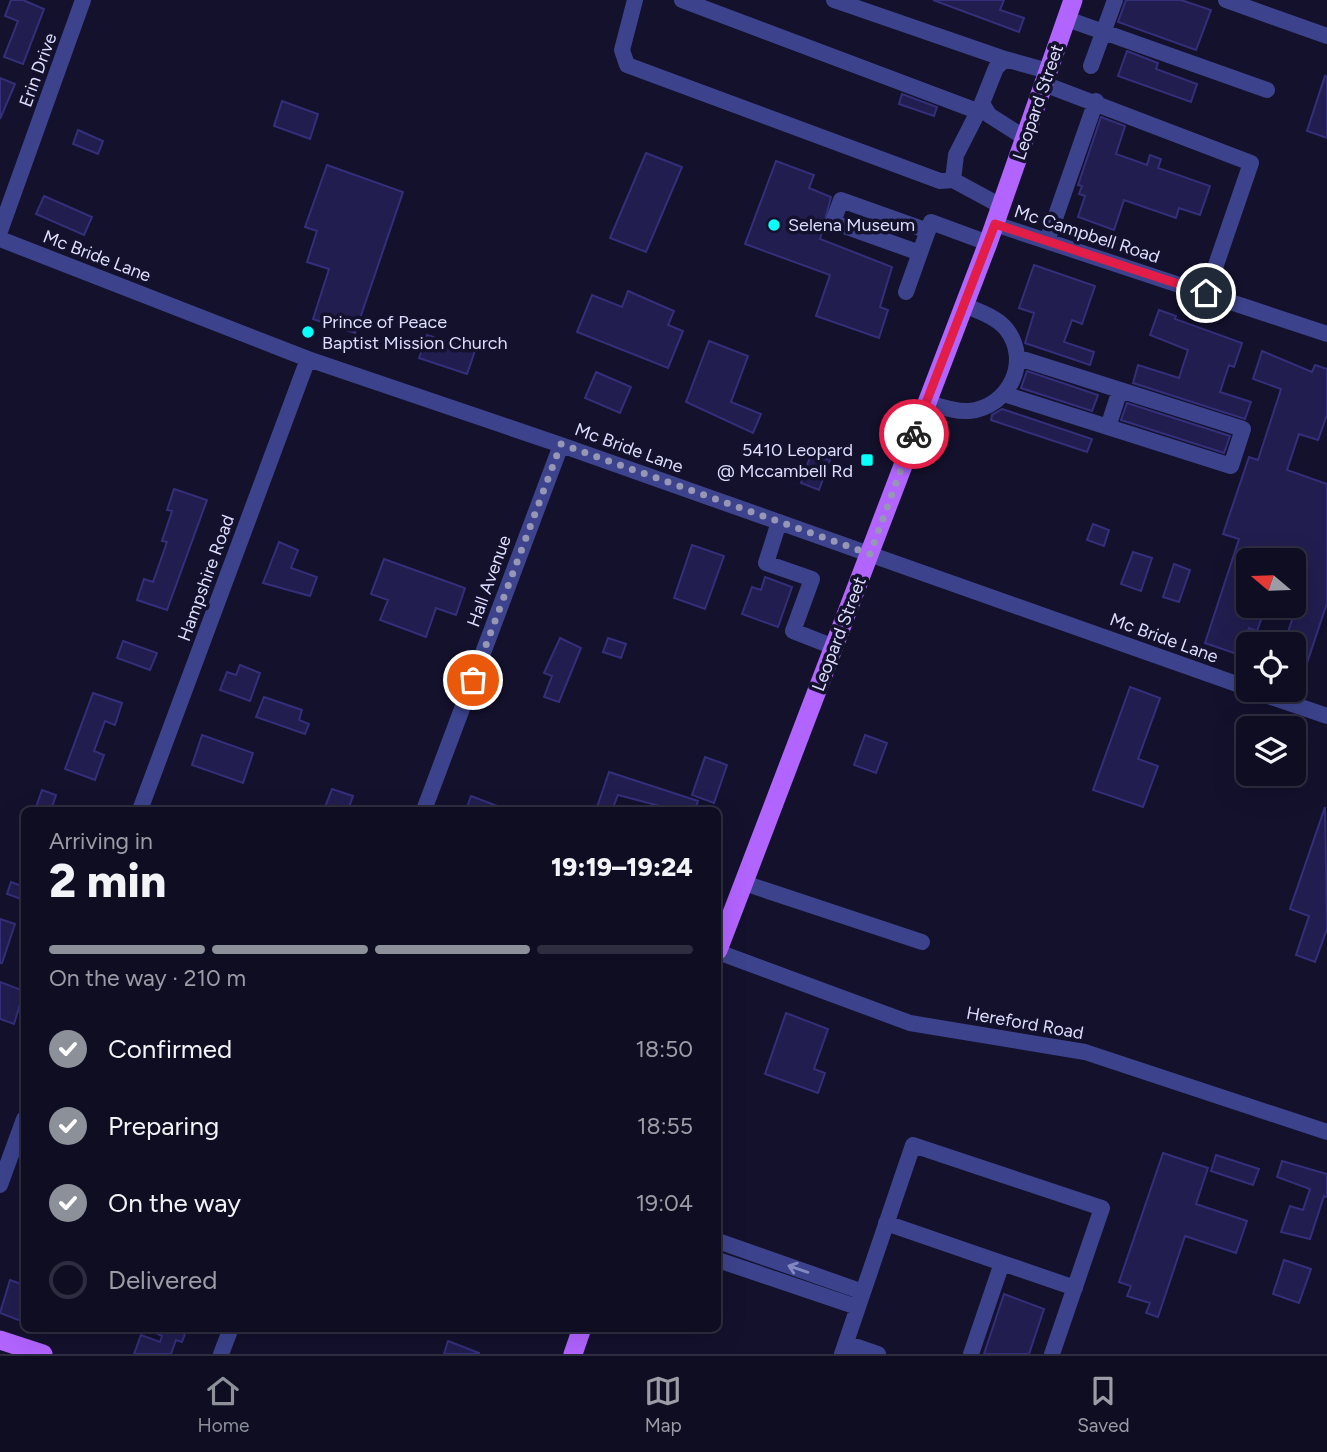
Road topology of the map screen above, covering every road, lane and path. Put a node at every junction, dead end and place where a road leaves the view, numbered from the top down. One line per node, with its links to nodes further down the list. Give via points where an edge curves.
1 (83, 0): 21 (street, Erin Drive)
2 (635, 0): 19 (street, via 622,50 627,65 940,181)
3 (682, 0): 17 (street)
4 (834, 0): 12 (street)
5 (1073, 0): 9 (main road, Leopard Street)
6 (1115, 0): 10 (street)
7 (1226, 0): 8 (street)
8 (1263, 6): 11 (street)
9 (1067, 19): 10 (street); 14 (main road, Leopard Street)
10 (1103, 32): 13 (street); 15 (street)
11 (1327, 36)
12 (1005, 60): 14 (street); 17 (street, via 996,68)
13 (1091, 66)
14 (1046, 78): 16 (street); 18 (main road, Leopard Street)
15 (1266, 90)
16 (1096, 101): 24 (street); 27 (street, via 1251,163)
17 (980, 107): 18 (street); 19 (street, via 956,155)
18 (1025, 138): 20 (main road, Leopard Street)
19 (953, 180): 20 (street)
20 (995, 224): 22 (street, via 931,222); 24 (street, Mc Campbell Road); 28 (main road, Leopard Street)
21 (0, 231)
22 (928, 231): 25 (street); 25 (street, via 841,200 833,222)
23 (0, 239): 31 (street, Mc Bride Lane)
24 (1047, 241): 27 (street, Mc Campbell Road)
25 (920, 253): 26 (street)
26 (906, 292)
27 (1206, 293): 29 (street, Mc Campbell Road)
28 (964, 305): 30 (street, via 1005,327); 34 (main road, Leopard Street)
29 (1327, 334)
30 (1019, 358): 32 (street); 33 (street)
31 (308, 359): 36 (street, Mc Bride Lane); 43 (street, Hampshire Road)
32 (1120, 390): 35 (street); 35 (street, via 1243,429 1231,466)
33 (1004, 394): 34 (street, via 992,404 969,411); 35 (street)
34 (926, 402): 38 (main road, Leopard Street)
35 (1108, 427)
36 (561, 444): 37 (street, Mc Bride Lane); 44 (street, Hall Avenue)
37 (779, 522): 38 (street, Mc Bride Lane); 39 (street, via 766,563 812,579 793,631)
38 (870, 554): 39 (main road, Leopard Street); 40 (street, Mc Bride Lane)
39 (834, 647): 45 (main road, Leopard Street)
40 (1236, 684)
41 (1287, 702): 42 (street, Mc Bride Lane)
42 (1327, 716)
43 (141, 807)
44 (425, 807)
45 (744, 883): 46 (street); 47 (main road, Leopard Street)
46 (922, 942)
47 (721, 943)
48 (721, 952): 50 (street, Hereford Road, via 910,1023 1085,1052)
49 (21, 1127): 51 (street)
50 (1327, 1132)
51 (0, 1185)
52 (887, 1223): 56 (street); 58 (street, via 913,1146 1102,1208); 59 (street)
53 (721, 1242): 54 (street)
54 (742, 1250): 57 (street); 59 (street, one-way to 54)
55 (721, 1261): 57 (street)
56 (1002, 1262): 58 (street); 68 (street)
57 (736, 1266): 59 (street)
58 (1075, 1288): 69 (street)
59 (860, 1299): 63 (street)
60 (229, 1332): 65 (street)
61 (581, 1332): 66 (main road)
62 (0, 1339): 64 (main road)
63 (844, 1348): 67 (street)
64 (43, 1354)
65 (221, 1354)
66 (573, 1354)
67 (878, 1354)
68 (971, 1354)
69 (1052, 1354)

